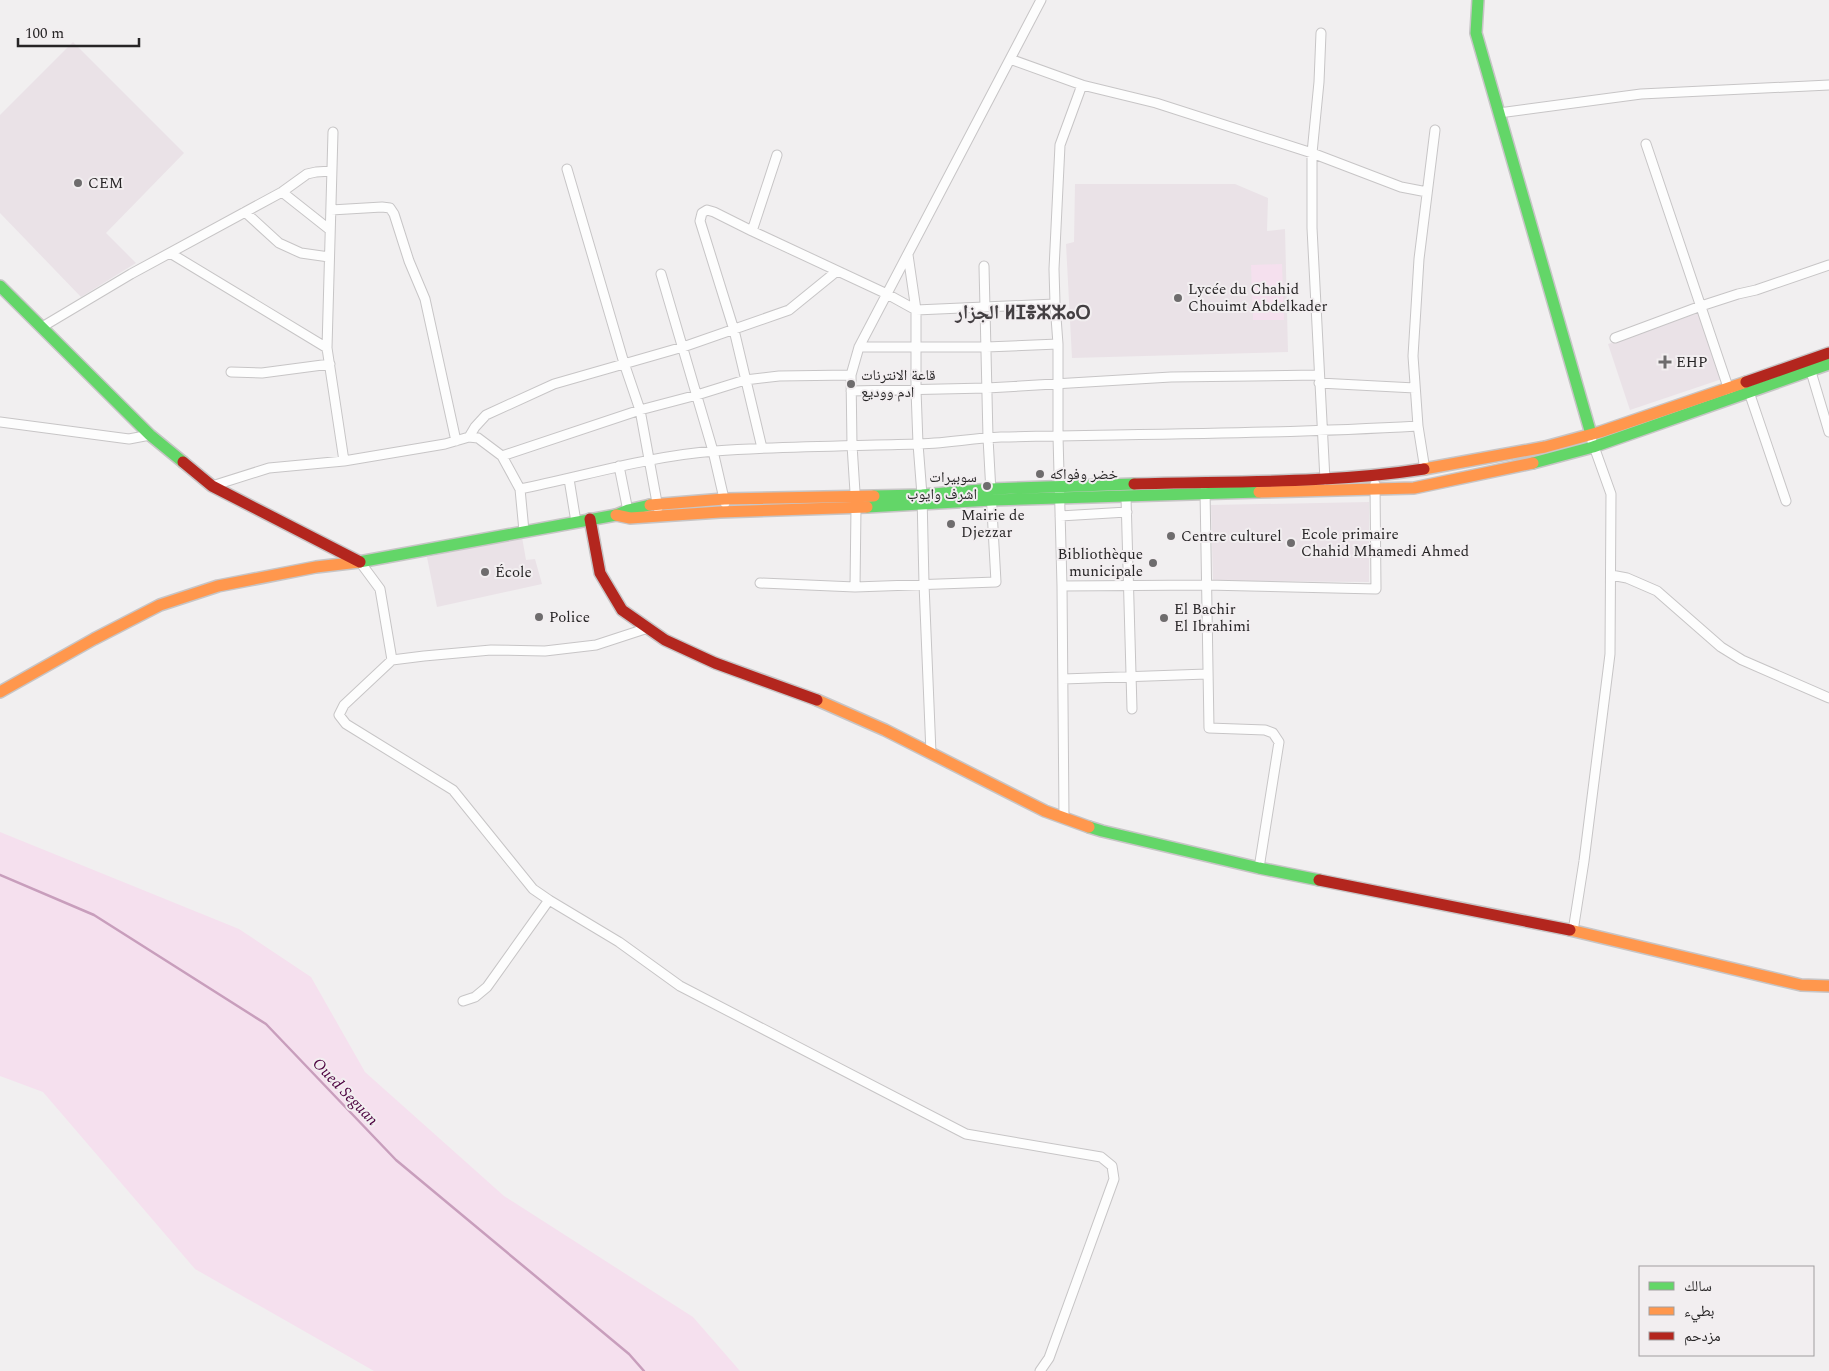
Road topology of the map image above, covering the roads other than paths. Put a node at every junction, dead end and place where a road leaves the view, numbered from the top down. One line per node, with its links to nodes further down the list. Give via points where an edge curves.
1 (1041, 0): 4 (street)
2 (1478, 0): 7 (main road, via 1476,33)
3 (1321, 33): 11 (street)
4 (1010, 59): 5 (street); 22 (street)
5 (1082, 85): 11 (street, via 1156,103); 30 (street, via 1060,145)
6 (1829, 85): 7 (street, via 1641,94)
7 (1499, 113): 65 (main road)
8 (1435, 130): 16 (street)
9 (333, 132): 14 (street)
10 (1646, 144): 31 (street)
11 (1312, 153): 16 (street, via 1401,187); 50 (street)
12 (777, 155): 20 (street)
13 (567, 169): 44 (street)
14 (332, 171): 15 (street, via 307,174); 17 (street)
15 (282, 192): 18 (street); 19 (street)
16 (1427, 192): 54 (street, via 1418,268 1413,356)
17 (331, 210): 19 (street); 70 (street, via 382,207 390,208 394,214 425,299)
18 (245, 212): 21 (street); 23 (street, via 279,243 302,253)
19 (330, 230): 23 (street)
20 (752, 232): 26 (street); 35 (street, via 707,210 700,221)
21 (170, 253): 34 (street); 42 (street)
22 (908, 255): 29 (street); 33 (street)
23 (329, 257): 42 (street)
24 (1829, 265): 31 (street)
25 (984, 266): 32 (street)
26 (837, 271): 29 (street); 35 (street, via 789,310)
27 (661, 274): 39 (street)
28 (0, 286): 34 (main road)
29 (887, 294): 33 (street); 40 (street)
30 (1055, 304): 32 (street); 37 (street)
31 (1701, 306): 36 (street); 57 (street)
32 (985, 308): 33 (street); 41 (street)
33 (916, 310): 38 (street)
34 (42, 327): 66 (main road)
35 (734, 330): 39 (street); 51 (street)
36 (1616, 338)
37 (1058, 344): 41 (street); 52 (street)
38 (916, 346): 40 (street); 41 (street); 55 (street)
39 (683, 347): 44 (street); 59 (street)
40 (859, 347): 49 (street)
41 (986, 347): 53 (street)
42 (327, 348): 45 (street)
43 (1829, 353): 47 (main road)
44 (624, 363): 60 (street); 68 (street, via 554,384 486,415)
45 (330, 364): 48 (street, via 262,373); 78 (street)
46 (1829, 364): 47 (main road)
47 (1809, 365): 57 (main road); 58 (main road); 64 (street)
48 (231, 372)
49 (851, 375): 51 (street); 56 (street)
50 (1318, 379): 52 (street, via 1171,377); 54 (street); 63 (street)
51 (745, 380): 59 (street); 74 (street)
52 (1058, 384): 53 (street); 67 (street)
53 (987, 388): 55 (street); 69 (street)
54 (1415, 388): 62 (street)
55 (916, 390): 56 (street); 71 (street)
56 (851, 391): 72 (street)
57 (1730, 392): 58 (main road); 65 (main road); 73 (main road)
58 (1749, 392): 95 (street)
59 (697, 395): 60 (street); 75 (street)
60 (640, 410): 76 (street); 77 (street)
61 (0, 422): 66 (street, via 129,439)
62 (1418, 426): 63 (street); 80 (street)
63 (1322, 432): 67 (street); 83 (street)
64 (1829, 432)
65 (1590, 434): 73 (street); 80 (main road, via 1545,448)
66 (150, 435): 85 (main road)
67 (1058, 436): 69 (street); 86 (street)
68 (469, 438): 70 (street); 76 (street, via 478,438)
69 (988, 438): 71 (street); 89 (street)
70 (456, 441): 78 (street)
71 (918, 444): 72 (street); 94 (street)
72 (852, 445): 74 (street); 96 (street)
73 (1593, 447): 88 (main road, via 1444,483); 107 (street, via 1611,494)
74 (762, 448): 75 (street)
75 (713, 451): 77 (street); 92 (street)
76 (502, 456): 87 (street)
77 (648, 460): 79 (street); 97 (street)
78 (344, 461): 85 (street, via 269,468)
79 (618, 466): 82 (street); 100 (street)
80 (1425, 470): 81 (main road)
81 (1374, 476): 83 (main road); 88 (street)
82 (569, 479): 87 (street); 104 (street)
83 (1325, 480): 84 (main road)
84 (1205, 482): 86 (main road); 90 (street)
85 (212, 486): 106 (main road)
86 (1059, 487): 89 (main road); 93 (street)
87 (520, 489): 105 (street)
88 (1375, 489): 90 (main road); 111 (street, via 1376,589)
89 (991, 495): 93 (main road); 94 (main road); 109 (street, via 996,582)
90 (1205, 495): 91 (main road); 111 (street)
91 (1126, 497): 93 (main road); 99 (street)
92 (724, 499): 96 (main road); 97 (main road); 98 (street)
93 (1060, 499): 102 (street)
94 (923, 500): 96 (main road); 109 (street)
95 (1786, 501)
96 (855, 502): 98 (main road); 113 (street)
97 (657, 503): 100 (main road); 101 (street)
98 (726, 512): 101 (main road)
99 (1127, 512): 102 (street); 110 (street)
100 (629, 514): 101 (main road); 103 (main road)
101 (660, 516)
102 (1060, 516): 112 (street)
103 (590, 519): 104 (main road); 114 (main road, via 600,573 622,610)
104 (576, 522): 105 (main road)
105 (524, 532): 106 (main road)
106 (360, 562): 115 (street, via 380,589); 119 (main road, via 218,586 160,605)
107 (1611, 575): 120 (street, via 1627,578 1656,591 1721,648 1742,660); 126 (street, via 1610,654)
108 (760, 583): 113 (street)
109 (924, 584): 113 (street); 122 (street)
110 (1129, 585): 111 (street); 112 (street); 117 (street)
111 (1206, 585): 116 (street)
112 (1062, 586): 118 (street)
113 (855, 587)
114 (648, 628): 115 (street, via 596,645 545,650 491,650); 122 (main road, via 665,640 716,664 803,694)
115 (392, 660): 125 (street, via 344,705 339,715 346,724 453,790 533,890)
116 (1207, 674): 117 (street); 124 (street, via 1209,728 1265,730 1274,733 1279,742)
117 (1132, 677): 118 (street); 121 (street)
118 (1063, 678): 123 (street)
119 (0, 692)
120 (1829, 698)
121 (1132, 709)
122 (931, 753): 123 (main road)
123 (1064, 818): 124 (main road)
124 (1259, 868): 126 (main road)
125 (548, 900): 128 (street, via 487,987 475,998); 129 (street, via 619,942 680,986 966,1134 1101,1157 1112,1166 1114,1179 1049,1358)
126 (1573, 931): 127 (main road, via 1801,986)
127 (1829, 986)
128 (463, 1002)
129 (1040, 1371)

